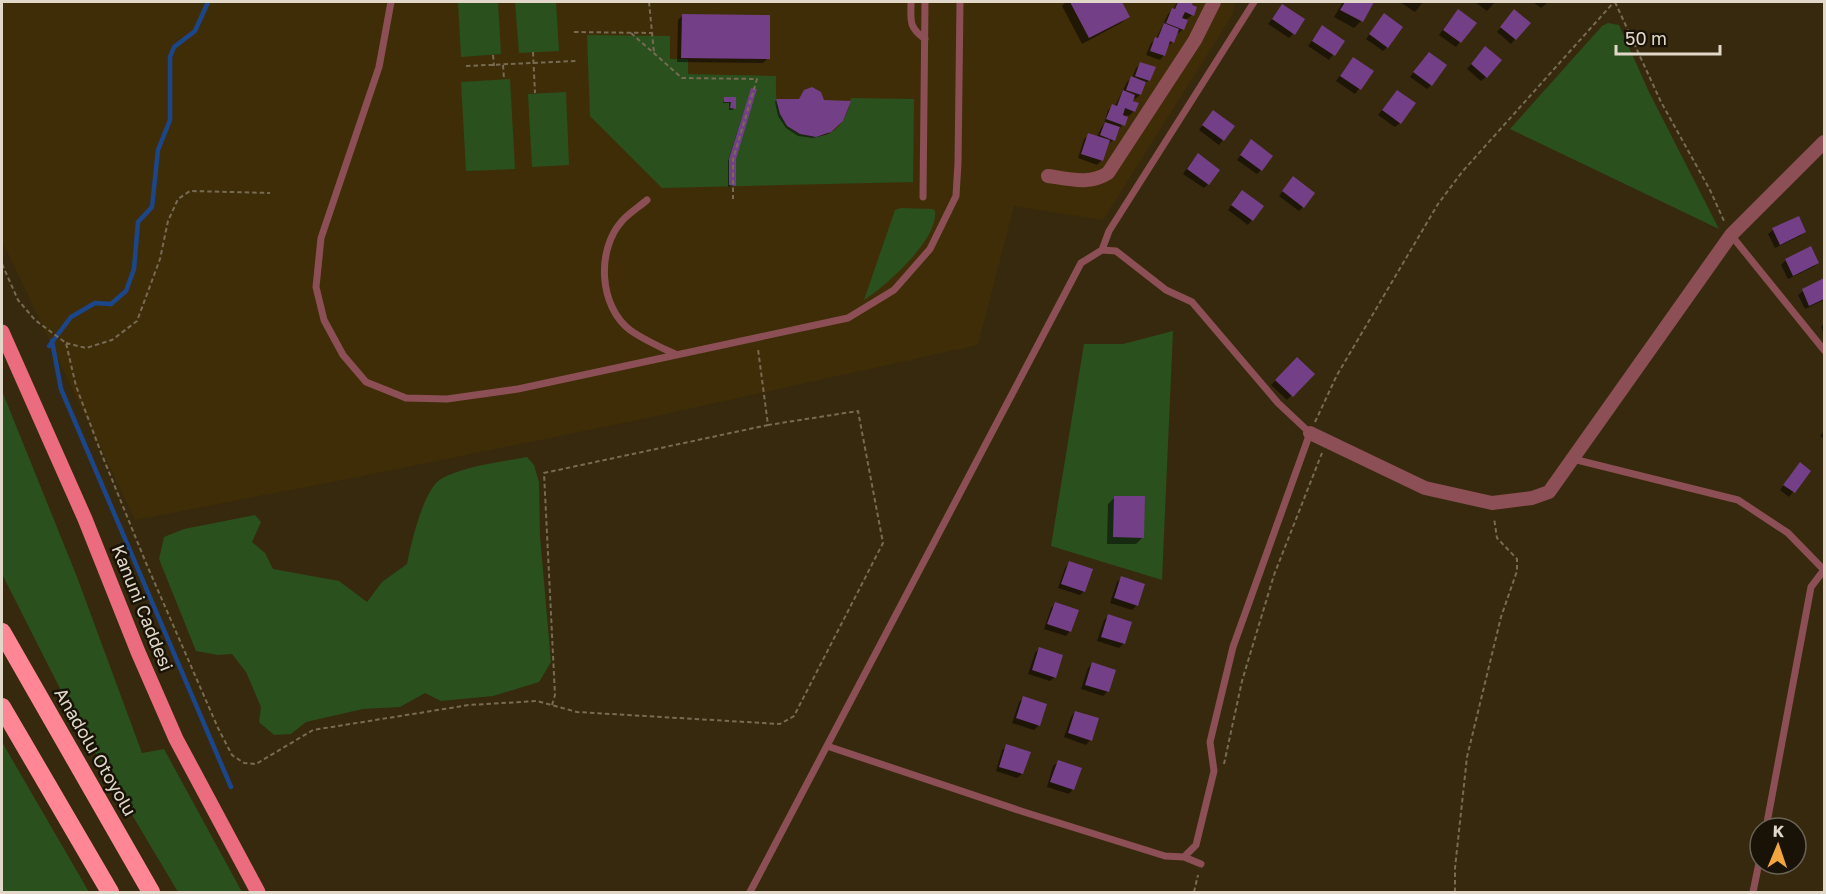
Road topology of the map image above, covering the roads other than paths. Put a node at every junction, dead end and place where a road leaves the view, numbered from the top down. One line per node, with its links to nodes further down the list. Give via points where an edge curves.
1 (391, 2): 16 (lane, via 379,68 321,238 316,287 324,320 344,355 366,382 406,398 447,399 518,389)
2 (911, 2): 7 (lane, via 911,24)
3 (925, 2): 7 (lane)
4 (960, 2): 16 (lane, via 956,196 930,249 894,290 848,318)
5 (1214, 2): 9 (street, via 1196,40 1108,173 1087,181)
6 (1254, 2): 13 (lane, via 1108,231)
7 (925, 39): 10 (lane)
8 (1824, 142): 12 (street)
9 (1048, 176)
10 (923, 197)
11 (647, 200): 16 (lane, via 621,221 608,246 606,286 611,305 629,330)
12 (1731, 235): 15 (lane); 18 (street)
13 (1102, 250): 17 (lane, via 1116,251 1166,290 1192,302 1278,403); 21 (lane, via 1081,263)
14 (2, 332): 28 (main road, Kanuni Caddesi, via 176,739)
15 (1824, 350)
16 (676, 354)
17 (1310, 433): 18 (street, via 1425,488 1492,503 1549,492); 23 (lane, via 1233,647 1210,742 1214,771 1196,845)
18 (1573, 459): 22 (lane, via 1738,500 1788,533 1824,570 1811,587)
19 (2, 633): 27 (highway, Anadolu Otoyolu)
20 (2, 707): 26 (highway)
21 (827, 746): 23 (lane, via 1034,816 1165,856); 29 (lane)
22 (1768, 816)
23 (1184, 857): 24 (lane)
24 (1201, 864)
25 (1756, 876): 30 (lane)
26 (110, 892)
27 (151, 892)
28 (258, 892)
29 (750, 892)
30 (1753, 892)

